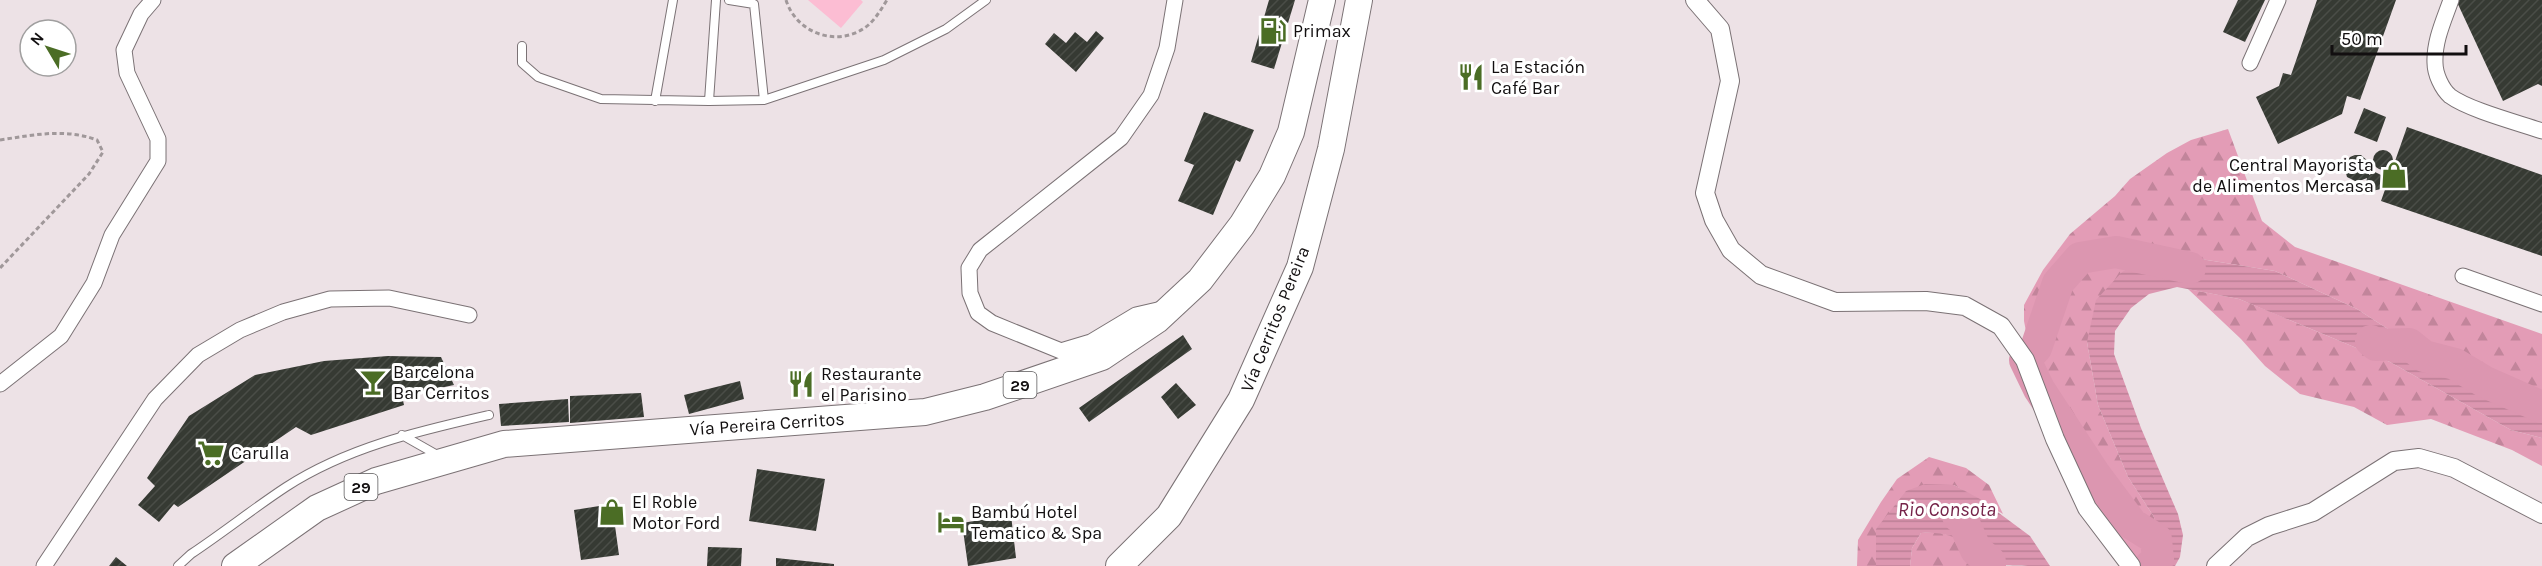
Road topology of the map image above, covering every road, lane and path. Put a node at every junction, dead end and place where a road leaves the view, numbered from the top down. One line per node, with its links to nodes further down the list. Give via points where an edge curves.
1 (153, 0): 26 (street, via 141,14 124,50 127,73 158,139 158,161 112,235 94,283 61,336)
2 (673, 0): 17 (lane)
3 (716, 0): 18 (lane)
4 (729, 0): 16 (lane, via 754,4)
5 (786, 0): 6 (path, via 804,26 839,37 863,29)
6 (887, 0)
7 (986, 0): 16 (lane, via 946,29 884,60)
8 (1175, 0): 24 (street, via 1167,48 1150,95 1121,138 980,250 969,268 970,292 978,313 992,323 1061,351 1091,342 1136,315)
9 (1322, 0): 24 (highway, Vía Pereira Cerritos / 29, via 1292,132 1272,176 1242,225 1200,280)
10 (1359, 0): 37 (highway, Vía Cerritos Pereira, via 1331,149 1300,267 1241,400 1169,516)
11 (1695, 0): 32 (street, via 1720,29 1730,81 1705,193 1714,220 1731,250 1761,275 1836,302 1926,301 1965,306 2001,326 2025,360 2086,508)
12 (2278, 0): 15 (street)
13 (2451, 0): 19 (street, via 2437,40 2435,64 2441,84 2450,96)
14 (522, 46): 17 (lane, via 522,63 538,77 601,99)
15 (2250, 63)
16 (764, 100): 18 (lane)
17 (655, 101): 18 (lane)
18 (709, 102)
19 (2542, 131)
20 (0, 140): 21 (path, via 47,133 80,134 97,140 103,152 89,174)
21 (0, 268)
22 (2463, 276): 23 (street)
23 (2542, 304)
24 (1173, 306): 29 (highway, Vía Pereira Cerritos / 29, via 1101,357 985,397 925,412 504,444)
25 (469, 315): 33 (street, via 389,298 330,299 283,312 240,330 198,355 155,399)
26 (0, 384)
27 (489, 415): 28 (lane)
28 (402, 435): 29 (lane); 31 (lane, via 347,456 287,486)
29 (446, 460): 36 (highway, Vía Pereira Cerritos / 29, via 376,481 317,508)
30 (2542, 514): 38 (street, via 2454,468 2419,458 2394,461 2313,512 2247,537)
31 (191, 554): 34 (lane); 35 (lane)
32 (2130, 565)
33 (45, 566)
34 (178, 566)
35 (183, 566)
36 (235, 566)
37 (1119, 566)
38 (2216, 566)

